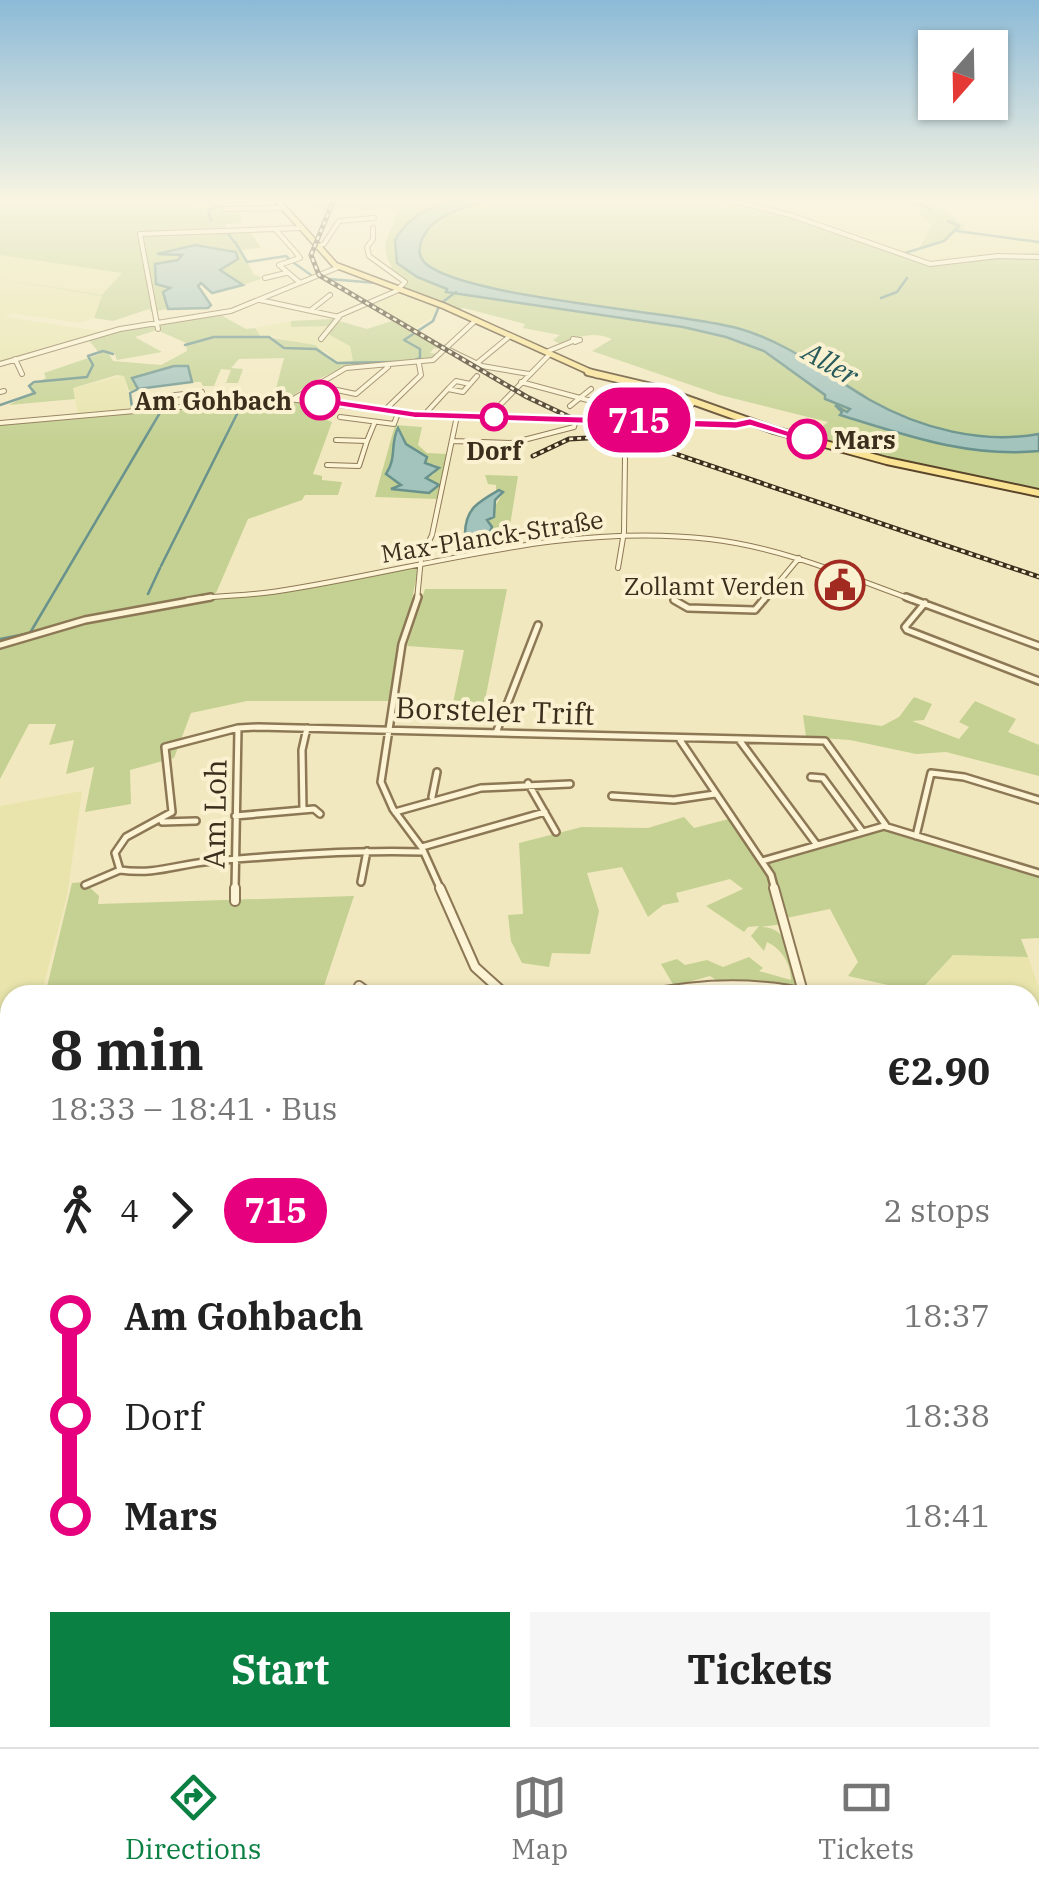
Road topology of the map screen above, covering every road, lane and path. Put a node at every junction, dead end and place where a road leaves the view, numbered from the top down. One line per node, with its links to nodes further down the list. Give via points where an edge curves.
1 (147, 281): 14 (street)
2 (304, 281): 5 (street)
3 (377, 281): 6 (main road)
4 (402, 281): 6 (street)
5 (300, 282): 8 (street)
6 (399, 289): 12 (street); 13 (main road)
7 (330, 295): 11 (street)
8 (268, 296): 9 (street); 10 (street)
9 (258, 300): 10 (street); 14 (street, via 231,311)
10 (277, 301): 11 (street)
11 (311, 310): 12 (street)
12 (338, 316): 17 (street)
13 (476, 320): 16 (main road); 19 (street)
14 (154, 321): 15 (street); 21 (street)
15 (158, 329)
16 (510, 336): 20 (main road); 24 (street)
17 (320, 339)
18 (584, 344): 20 (street, via 578,339)
19 (445, 348): 23 (street); 24 (street)
20 (547, 354): 27 (street); 37 (main road, via 598,376)
21 (14, 360): 22 (street); 26 (street)
22 (0, 364)
23 (419, 364): 25 (street); 41 (street, via 420,376)
24 (476, 364): 27 (street)
25 (389, 366): 31 (street, via 346,368); 31 (street, via 360,393)
26 (22, 374)
27 (529, 374): 29 (street)
28 (478, 376): 30 (street)
29 (521, 382): 35 (street); 45 (street)
30 (470, 384): 32 (street, via 456,382); 32 (street, via 462,393)
31 (313, 385): 34 (street)
32 (448, 389): 43 (street)
33 (591, 390): 35 (street)
34 (295, 398): 38 (street); 41 (street)
35 (579, 398): 39 (street); 40 (street)
36 (140, 399): 38 (street, via 202,392)
37 (696, 401): 47 (street); 48 (main road)
38 (205, 404): 49 (street)
39 (606, 405)
40 (570, 406)
41 (384, 411): 42 (street)
42 (398, 413): 43 (street); 51 (street, via 394,424)
43 (424, 415): 44 (street)
44 (457, 416): 45 (street); 53 (street)
45 (495, 417): 47 (street)
46 (340, 418): 51 (street)
47 (678, 422): 48 (street)
48 (750, 422): 57 (main road, via 905,466)
49 (0, 423)
50 (575, 423): 53 (street, via 512,442)
51 (374, 424): 54 (street)
52 (336, 440): 54 (street)
53 (453, 441): 60 (street)
54 (368, 442): 56 (street, via 359,466)
55 (626, 458): 58 (street)
56 (327, 465)
57 (1039, 493)
58 (622, 534): 59 (street, Max-Planck-Straße, via 692,536); 60 (street, Max-Planck-Straße); 61 (street)
59 (799, 558): 62 (street, via 755,610 688,608); 63 (street, Max-Planck-Straße)
60 (423, 562): 65 (street, Max-Planck-Straße, via 276,592 121,612); 70 (street)
61 (618, 568)
62 (674, 600)
63 (925, 603): 66 (street, Max-Planck-Straße); 67 (street, via 907,630)
64 (538, 625): 71 (street)
65 (0, 645)
66 (1039, 646)
67 (1039, 682)
68 (238, 728): 69 (street, Borsteler Trift); 86 (street, Am Loh); 88 (street, Borsteler Trift, via 165,747 173,798)
69 (307, 728): 70 (street, Borsteler Trift); 82 (street)
70 (390, 729): 71 (street, Borsteler Trift); 83 (street, via 381,782)
71 (496, 732): 72 (street, Borsteler Trift)
72 (680, 740): 73 (street, Borsteler Trift); 78 (street)
73 (739, 740): 89 (street, Borsteler Trift, via 825,741); 93 (street)
74 (437, 772): 80 (street)
75 (811, 777): 91 (street, via 823,778)
76 (527, 782): 77 (street); 80 (street); 84 (street)
77 (570, 784)
78 (714, 794): 79 (street, via 674,800); 97 (street)
79 (612, 796)
80 (432, 797): 83 (street)
81 (1039, 800): 92 (street, via 932,773)
82 (303, 810): 85 (street); 86 (street)
83 (394, 812): 94 (street)
84 (546, 812): 90 (street); 94 (street)
85 (320, 814)
86 (235, 816): 96 (street, Am Loh)
87 (196, 821): 88 (street)
88 (162, 822): 98 (street, via 121,839 115,853)
89 (887, 827): 91 (street); 92 (street)
90 (556, 832)
91 (862, 832): 93 (street)
92 (916, 836): 99 (street)
93 (817, 845): 97 (street)
94 (422, 850): 95 (street); 103 (street, via 471,960)
95 (367, 851): 96 (street); 100 (street)
96 (234, 862): 98 (street, via 150,874); 102 (street, Am Loh)
97 (762, 862): 104 (street, via 772,876)
98 (120, 870): 101 (street)
99 (1039, 873)
100 (362, 882)
101 (86, 884)
102 (235, 901)
103 (491, 985)
104 (802, 985)

